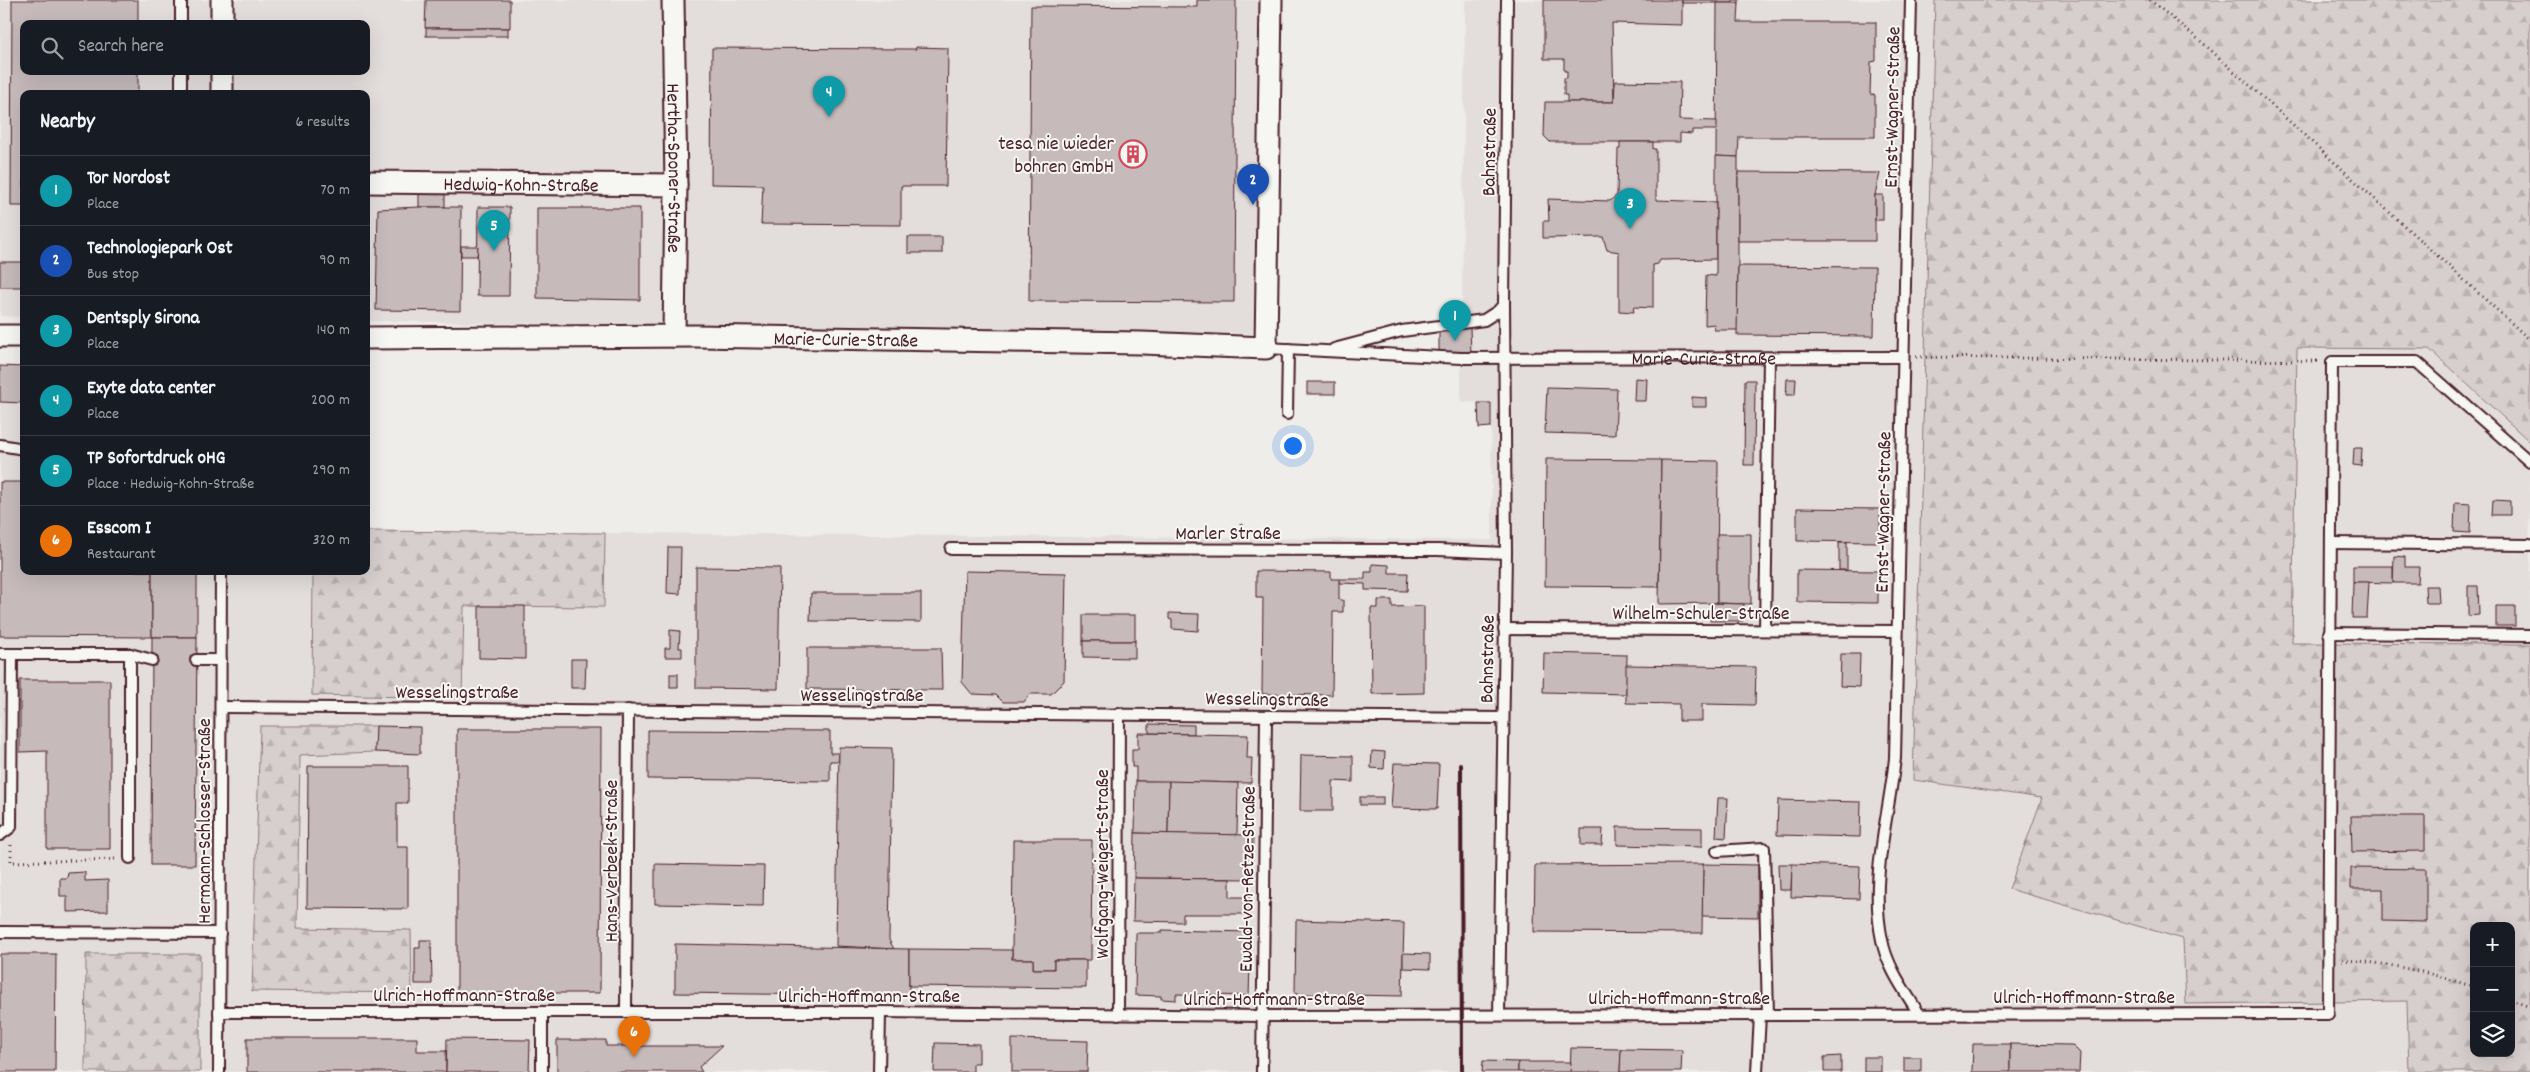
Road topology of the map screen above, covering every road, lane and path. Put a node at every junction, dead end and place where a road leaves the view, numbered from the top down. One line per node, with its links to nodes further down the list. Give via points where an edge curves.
1 (181, 0): 8 (lane)
2 (222, 0): 9 (street)
3 (673, 0): 15 (street, Hertha-Sponer-Straße)
4 (1271, 0): 22 (street)
5 (1507, 0): 16 (lane, Bahnstraße)
6 (1912, 0): 25 (lane, Ernst-Wagner-Straße)
7 (2150, 0): 21 (path, via 2204,44)
8 (181, 20)
9 (222, 20)
10 (181, 75): 12 (lane)
11 (222, 75): 13 (street)
12 (181, 90)
13 (222, 90)
14 (370, 182): 15 (street, Hedwig-Kohn-Straße)
15 (676, 185): 19 (street, Hertha-Sponer-Straße)
16 (1504, 304): 24 (lane, via 1484,320 1402,331); 27 (lane, Bahnstraße)
17 (0, 336): 18 (street)
18 (20, 336)
19 (674, 336): 20 (street, Marie-Curie-Straße); 22 (street, Marie-Curie-Straße)
20 (370, 338)
21 (2530, 340)
22 (1266, 348): 23 (lane, Marie-Curie-Straße)
23 (1288, 349): 24 (lane, Marie-Curie-Straße); 29 (lane)
24 (1327, 352): 27 (lane, Marie-Curie-Straße)
25 (1903, 357): 26 (lane, Marie-Curie-Straße); 28 (path); 42 (lane, Ernst-Wagner-Straße)
26 (1769, 358): 27 (lane, Marie-Curie-Straße); 41 (lane)
27 (1504, 359): 38 (lane, Bahnstraße)
28 (2332, 362): 32 (lane, via 2416,362); 35 (lane)
29 (1287, 414)
30 (0, 445): 31 (lane)
31 (20, 448)
32 (2530, 462)
33 (1241, 521): 34 (path)
34 (1241, 538)
35 (2331, 543): 36 (lane); 43 (lane)
36 (2530, 544)
37 (950, 549): 38 (lane, Marler Straße, via 1438,550)
38 (1506, 553): 40 (lane, Bahnstraße)
39 (221, 575): 50 (lane, Hermann-Schlosser-Straße)
40 (1504, 628): 41 (lane, Wilhelm-Schuler-Straße); 55 (lane, Bahnstraße)
41 (1765, 630): 42 (lane, Wilhelm-Schuler-Straße)
42 (1897, 631): 70 (lane, Ernst-Wagner-Straße, via 1895,758 1882,842 1878,913 1882,941 1898,979)
43 (2329, 634): 44 (lane); 62 (lane)
44 (2530, 635)
45 (0, 654): 46 (lane)
46 (12, 654): 47 (lane); 56 (lane)
47 (130, 654): 48 (lane); 59 (lane)
48 (152, 660)
49 (196, 660): 50 (lane)
50 (221, 660): 51 (lane, Hermann-Schlosser-Straße)
51 (221, 707): 52 (lane, Wesselingstraße); 61 (lane, Hermann-Schlosser-Straße)
52 (628, 710): 53 (lane, Wesselingstraße); 66 (lane, Hans-Verbeek-Straße)
53 (1119, 713): 54 (lane, Wesselingstraße); 71 (lane, Wolfgang-Weigert-Straße)
54 (1266, 716): 55 (lane, Wesselingstraße); 74 (lane, Ewald-von-Retze-Straße)
55 (1502, 718): 72 (lane, Bahnstraße)
56 (11, 827): 57 (lane); 59 (path, via 11,862)
57 (0, 835)
58 (1717, 851): 73 (lane, via 1764,848)
59 (130, 858)
60 (0, 932): 61 (lane)
61 (220, 933): 67 (lane, Hermann-Schlosser-Straße)
62 (2329, 959): 63 (path, via 2362,961 2431,973); 70 (lane, Ulrich-Hoffmann-Straße, via 2328,1014)
63 (2470, 986)
64 (2515, 1001): 65 (path)
65 (2530, 1007)
66 (626, 1011): 68 (lane, Ulrich-Hoffmann-Straße); 69 (lane, Ulrich-Hoffmann-Straße)
67 (219, 1012): 68 (lane, Ulrich-Hoffmann-Straße); 75 (lane, Hermann-Schlosser-Straße)
68 (542, 1012): 76 (lane)
69 (880, 1012): 71 (lane, Ulrich-Hoffmann-Straße); 77 (lane)
70 (1919, 1014): 73 (lane, Ulrich-Hoffmann-Straße)
71 (1118, 1015): 74 (lane, Ulrich-Hoffmann-Straße)
72 (1499, 1015): 73 (lane, Ulrich-Hoffmann-Straße); 74 (lane, Ulrich-Hoffmann-Straße)
73 (1764, 1015): 79 (lane)
74 (1262, 1016): 78 (lane, Ewald-von-Retze-Straße)
75 (219, 1072)
76 (542, 1072)
77 (878, 1072)
78 (1262, 1072)
79 (1757, 1072)

